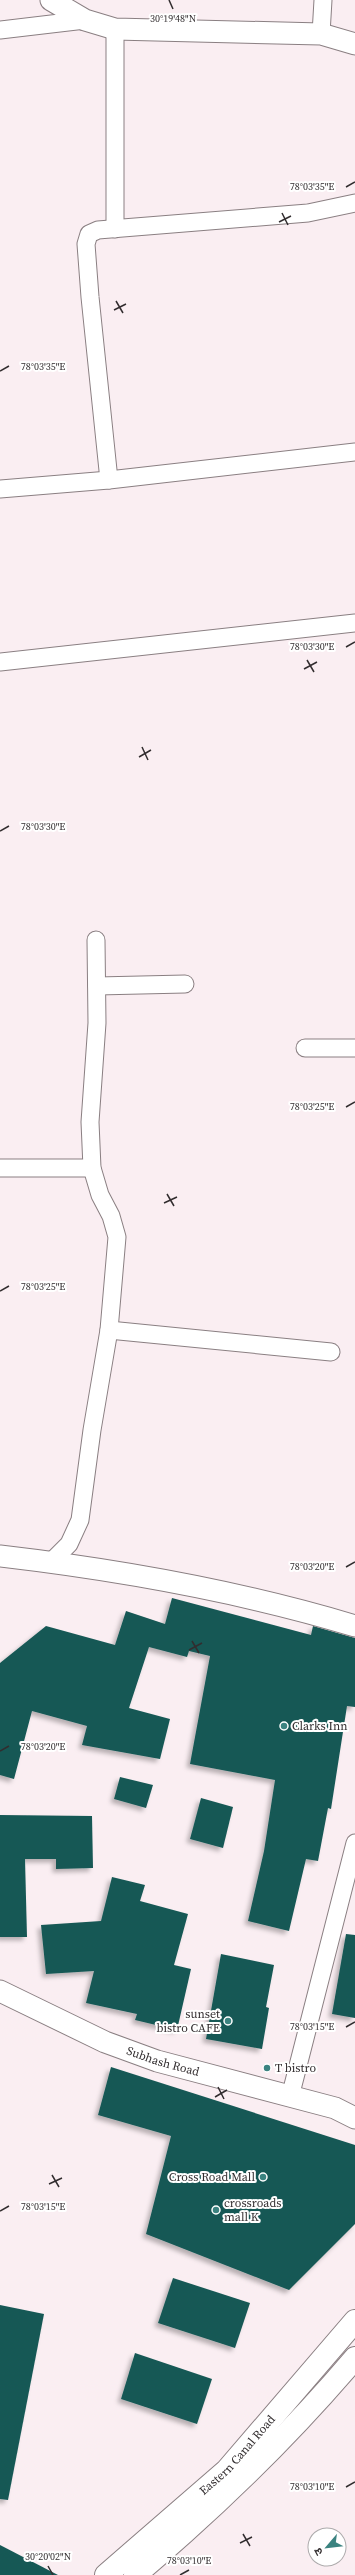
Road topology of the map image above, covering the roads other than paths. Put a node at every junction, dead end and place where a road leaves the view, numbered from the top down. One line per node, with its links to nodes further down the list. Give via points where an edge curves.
1 (51, 0): 3 (street)
2 (322, 0): 6 (street)
3 (86, 20): 4 (street); 5 (street)
4 (115, 29): 6 (street); 9 (street)
5 (0, 30)
6 (321, 34): 7 (street)
7 (355, 44)
8 (355, 203): 9 (street, via 308,213)
9 (115, 229): 11 (street, via 98,230 89,234 86,244)
10 (355, 452): 11 (street)
11 (109, 480): 12 (street)
12 (0, 489)
13 (355, 623): 14 (street)
14 (0, 662)
15 (96, 940): 17 (street)
16 (185, 984): 17 (street)
17 (97, 986): 21 (street, via 90,1122)
18 (305, 1048): 19 (street)
19 (355, 1048)
20 (0, 1168): 21 (street)
21 (92, 1168): 22 (street, via 117,1237)
22 (109, 1330): 23 (street); 25 (street, via 80,1520 69,1544)
23 (331, 1352)
24 (0, 1556): 25 (street)
25 (51, 1562): 26 (street, via 197,1586)
26 (355, 1626)
27 (355, 1843): 29 (street)
28 (0, 1991): 29 (street, Subhash Road, via 105,2042 156,2061)
29 (290, 2097): 30 (street, Subhash Road)
30 (345, 2107): 31 (street, Subhash Road)
31 (355, 2118)
32 (355, 2321): 34 (main road, Eastern Canal Road, via 227,2470)
33 (355, 2358): 35 (main road, Eastern Canal Road, via 251,2472 204,2517)
34 (106, 2575)
35 (135, 2575)

